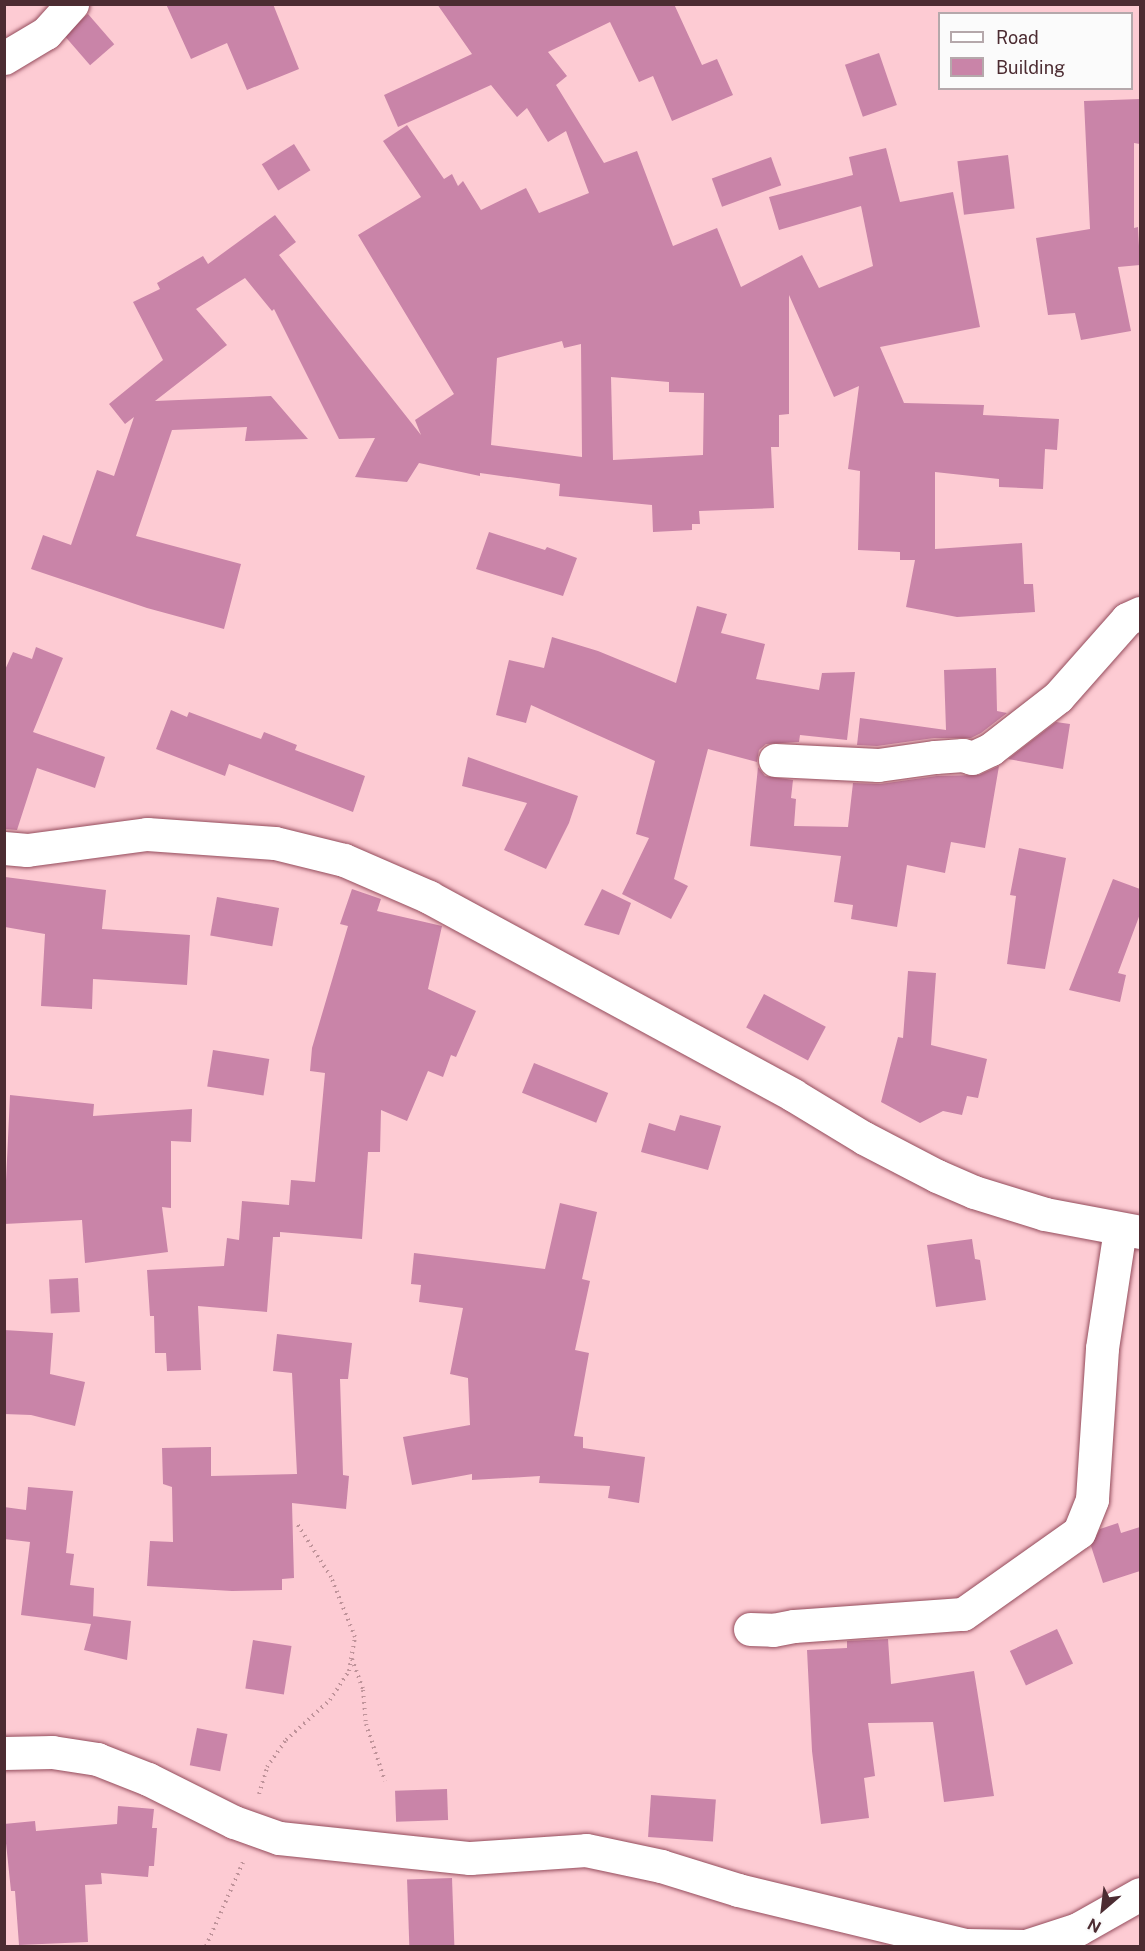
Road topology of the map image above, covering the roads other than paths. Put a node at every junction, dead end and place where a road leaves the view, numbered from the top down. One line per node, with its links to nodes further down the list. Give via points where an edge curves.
1 (72, 4): 2 (street, via 46,33)
2 (4, 58)
3 (1140, 613): 4 (street, via 1127,619 1058,697 972,759 963,755 878,765)
4 (775, 760)
5 (4, 848): 6 (street, via 27,850 147,834 275,843 344,860 429,897 937,1176 1045,1214)
6 (1130, 1230): 7 (street, via 1102,1348 1092,1498 1079,1532 963,1614)
7 (750, 1629)
8 (4, 1753): 10 (street, via 51,1752 97,1759 279,1838 470,1858 586,1850 966,1945)
9 (1140, 1894): 10 (street, via 1078,1929)
10 (1025, 1947)

